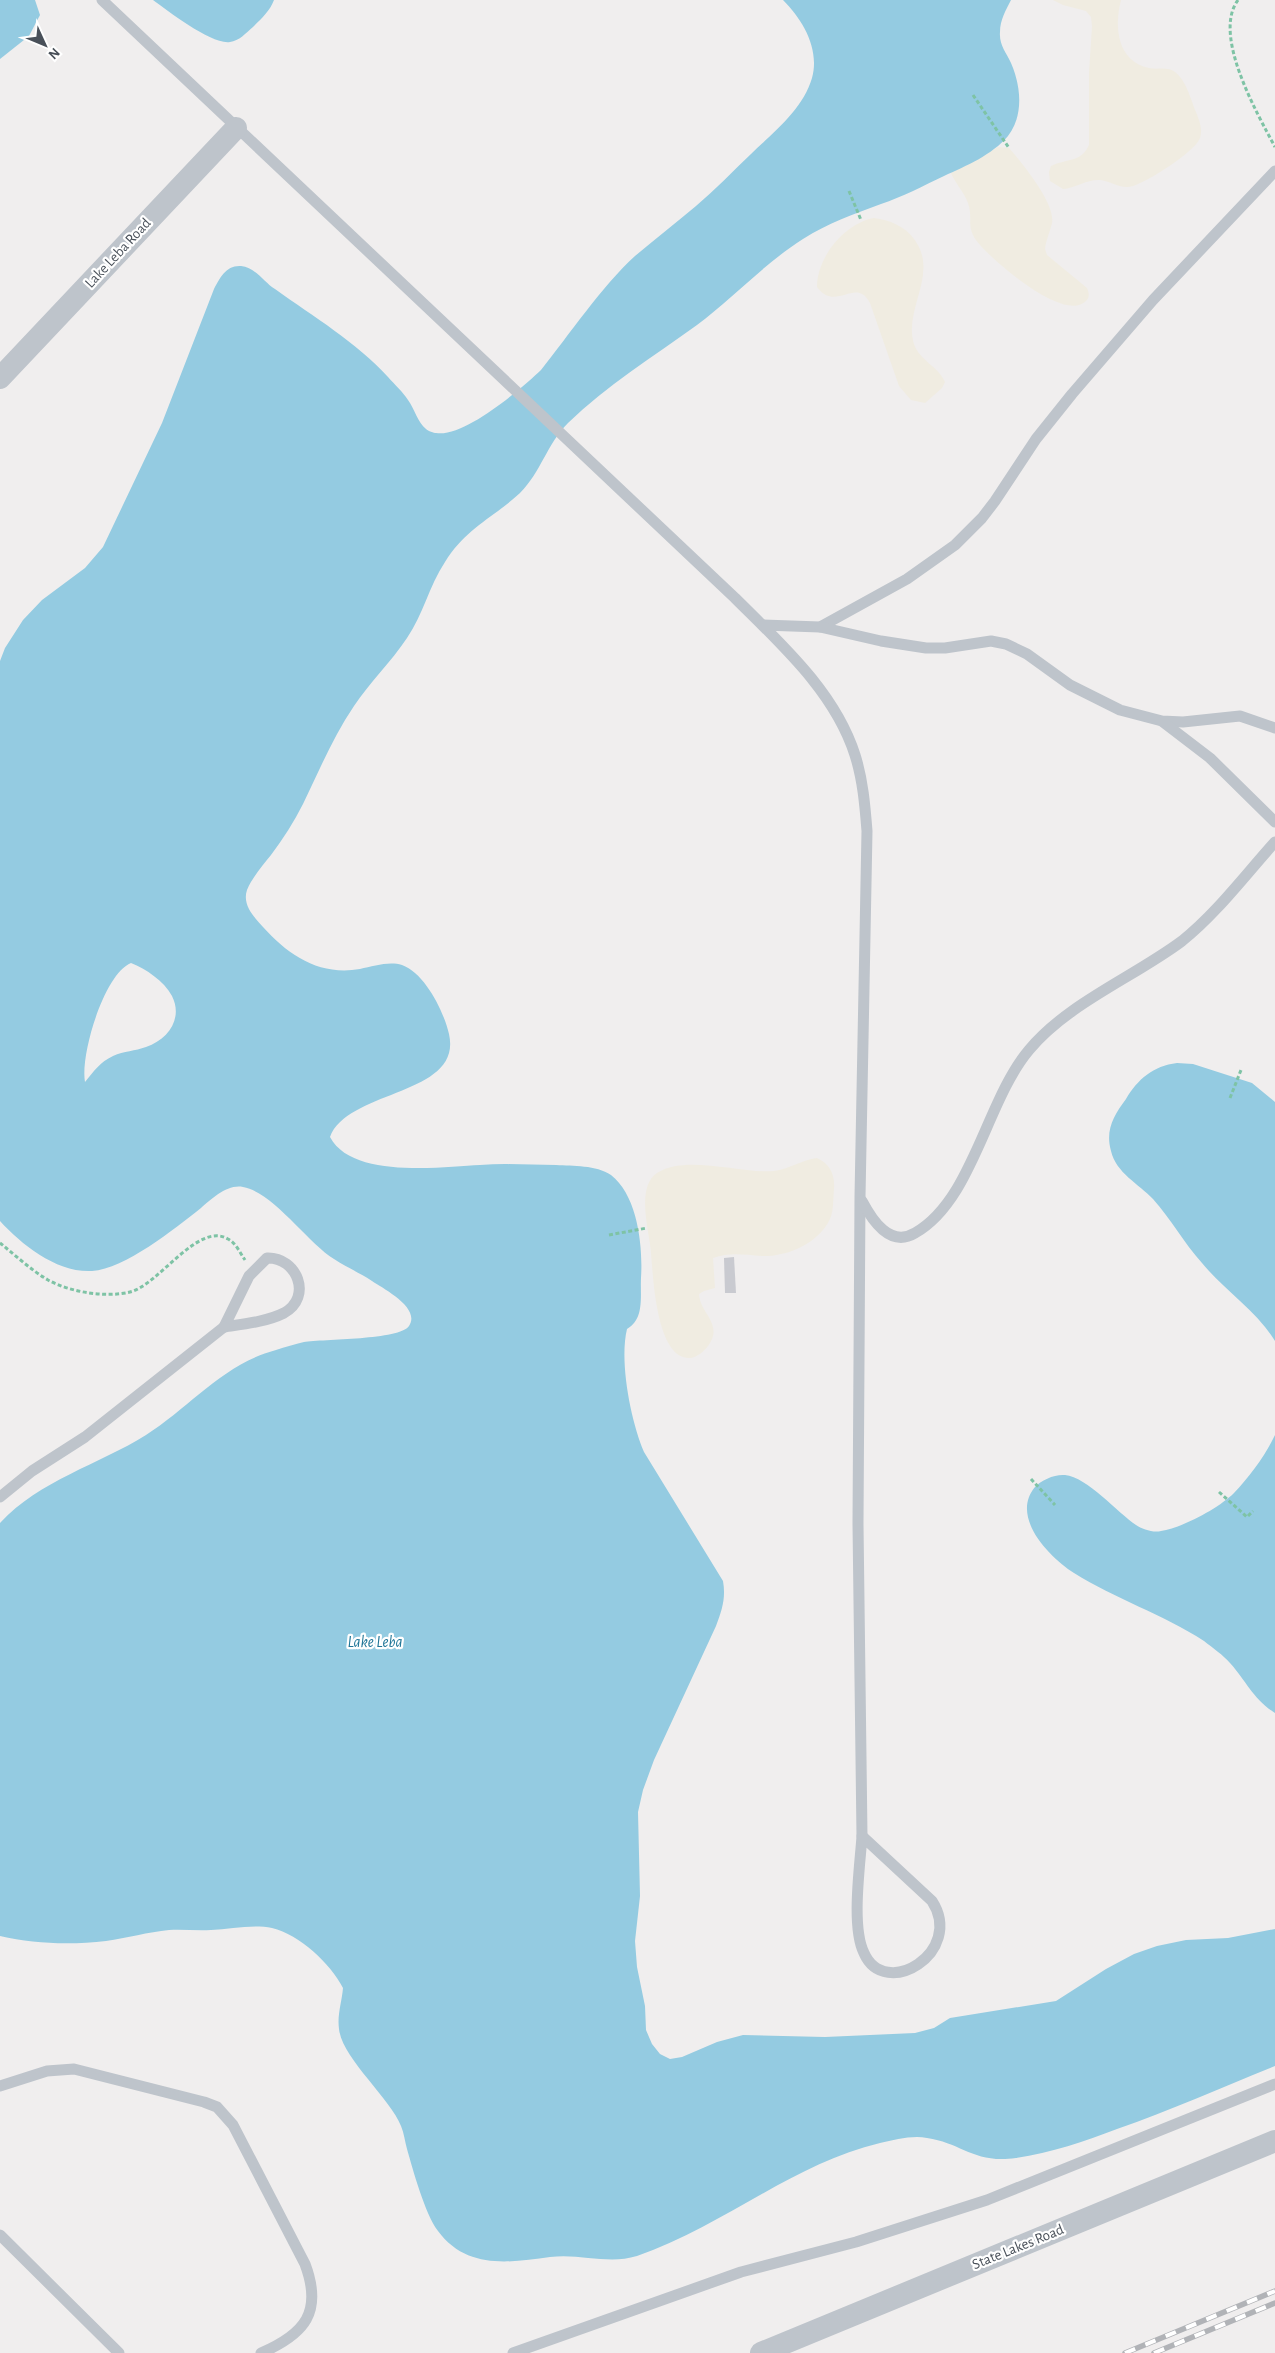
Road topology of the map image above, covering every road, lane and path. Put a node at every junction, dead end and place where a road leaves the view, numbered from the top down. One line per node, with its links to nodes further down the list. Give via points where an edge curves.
1 (102, 0): 4 (lane)
2 (1238, 0): 5 (path, via 1230,19 1230,46)
3 (973, 96): 6 (path)
4 (236, 128): 10 (street, Lake Leba Road); 11 (lane)
5 (1275, 147)
6 (1009, 148)
7 (1275, 171): 12 (lane, via 1153,300 1072,394 969,532 915,574)
8 (849, 191): 9 (path)
9 (861, 220)
10 (0, 378)
11 (762, 625): 12 (lane); 19 (lane, via 832,706 848,737 862,786 867,852)
12 (820, 628): 13 (lane, via 926,648 991,641 1006,644 1095,699 1120,710)
13 (1162, 721): 14 (lane, via 1240,716); 15 (lane, via 1210,758)
14 (1275, 728)
15 (1275, 822)
16 (1275, 842): 19 (lane, via 1187,936 1059,1022 1029,1050 1001,1092 973,1159 935,1218 909,1236 891,1236 870,1216)
17 (1241, 1070): 18 (path)
18 (1230, 1098)
19 (860, 1197): 30 (lane, via 858,1524)
20 (647, 1228): 21 (path)
21 (609, 1235)
22 (0, 1242): 23 (path, via 49,1280 88,1292 113,1295 131,1292 202,1239 212,1236 229,1239)
23 (253, 1271): 24 (lane); 24 (lane, via 267,1258 288,1264 298,1277 301,1288 295,1303 284,1312)
24 (224, 1328): 27 (lane, via 85,1437 32,1471)
25 (1031, 1479): 28 (path)
26 (1219, 1492): 29 (path, via 1247,1517)
27 (0, 1497)
28 (1055, 1505)
29 (1253, 1511)
30 (862, 1836): 30 (lane, via 858,1922 864,1953 883,1970 907,1971 918,1966 936,1945 940,1933 939,1912 932,1901)
31 (1275, 2084): 37 (lane, via 988,2200 856,2242 741,2272)
32 (0, 2086): 36 (lane, via 47,2071 74,2069 204,2102 226,2115 311,2281 311,2310 305,2323 289,2338)
33 (1275, 2141): 38 (street, State Lakes Road)
34 (0, 2235): 35 (lane)
35 (119, 2353)
36 (261, 2353)
37 (513, 2353)
38 (761, 2353)

